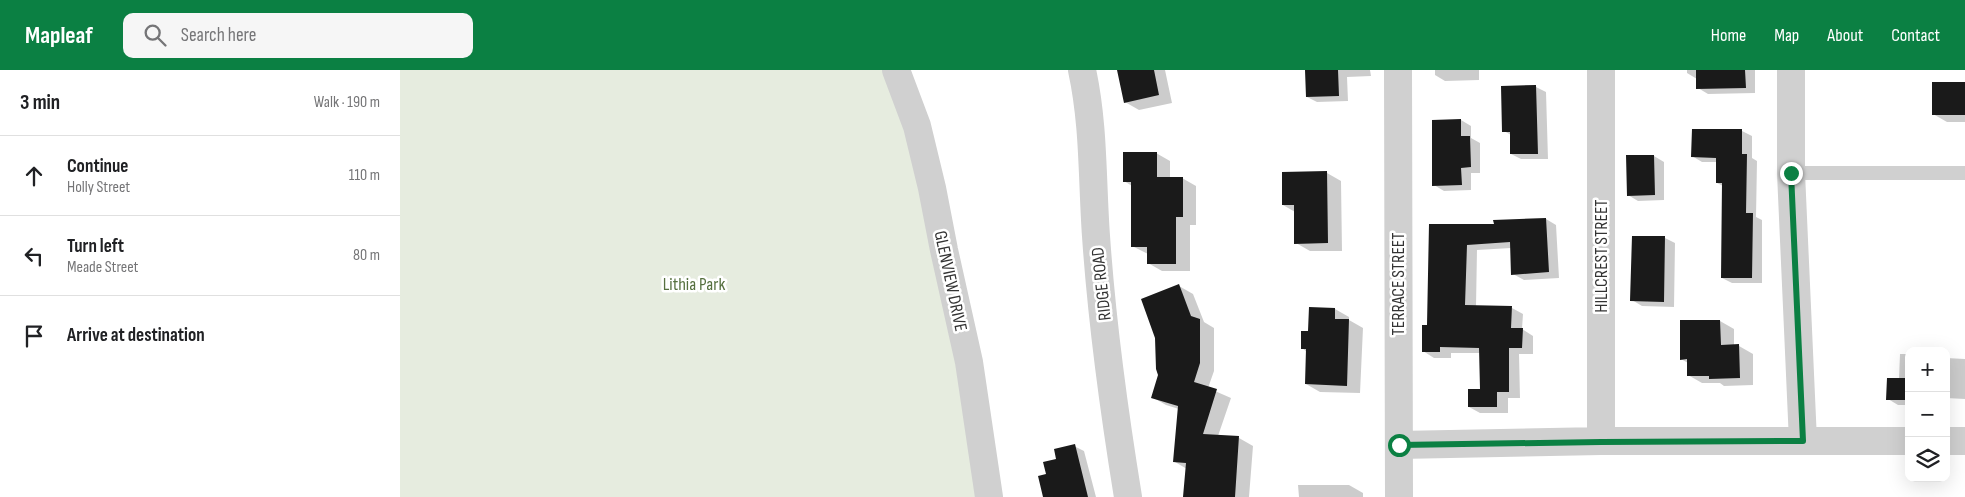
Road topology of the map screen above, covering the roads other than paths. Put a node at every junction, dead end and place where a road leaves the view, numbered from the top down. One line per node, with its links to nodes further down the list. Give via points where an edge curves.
1 (896, 70): 14 (street, GLENVIEW DRIVE, via 917,126 932,188 969,362)
2 (1082, 70): 15 (street, RIDGE ROAD, via 1092,138 1096,236 1108,367)
3 (1398, 70): 13 (street, TERRACE STREET)
4 (1601, 70): 12 (street, HILLCREST STREET)
5 (1791, 70): 6 (street)
6 (1791, 173): 7 (lane); 9 (street)
7 (1965, 173)
8 (1965, 440): 11 (street)
9 (1803, 441): 10 (street); 12 (street)
10 (1905, 441)
11 (1950, 441)
12 (1601, 442): 13 (street)
13 (1399, 445): 16 (street, TERRACE STREET)
14 (989, 497)
15 (1128, 497)
16 (1399, 497)

